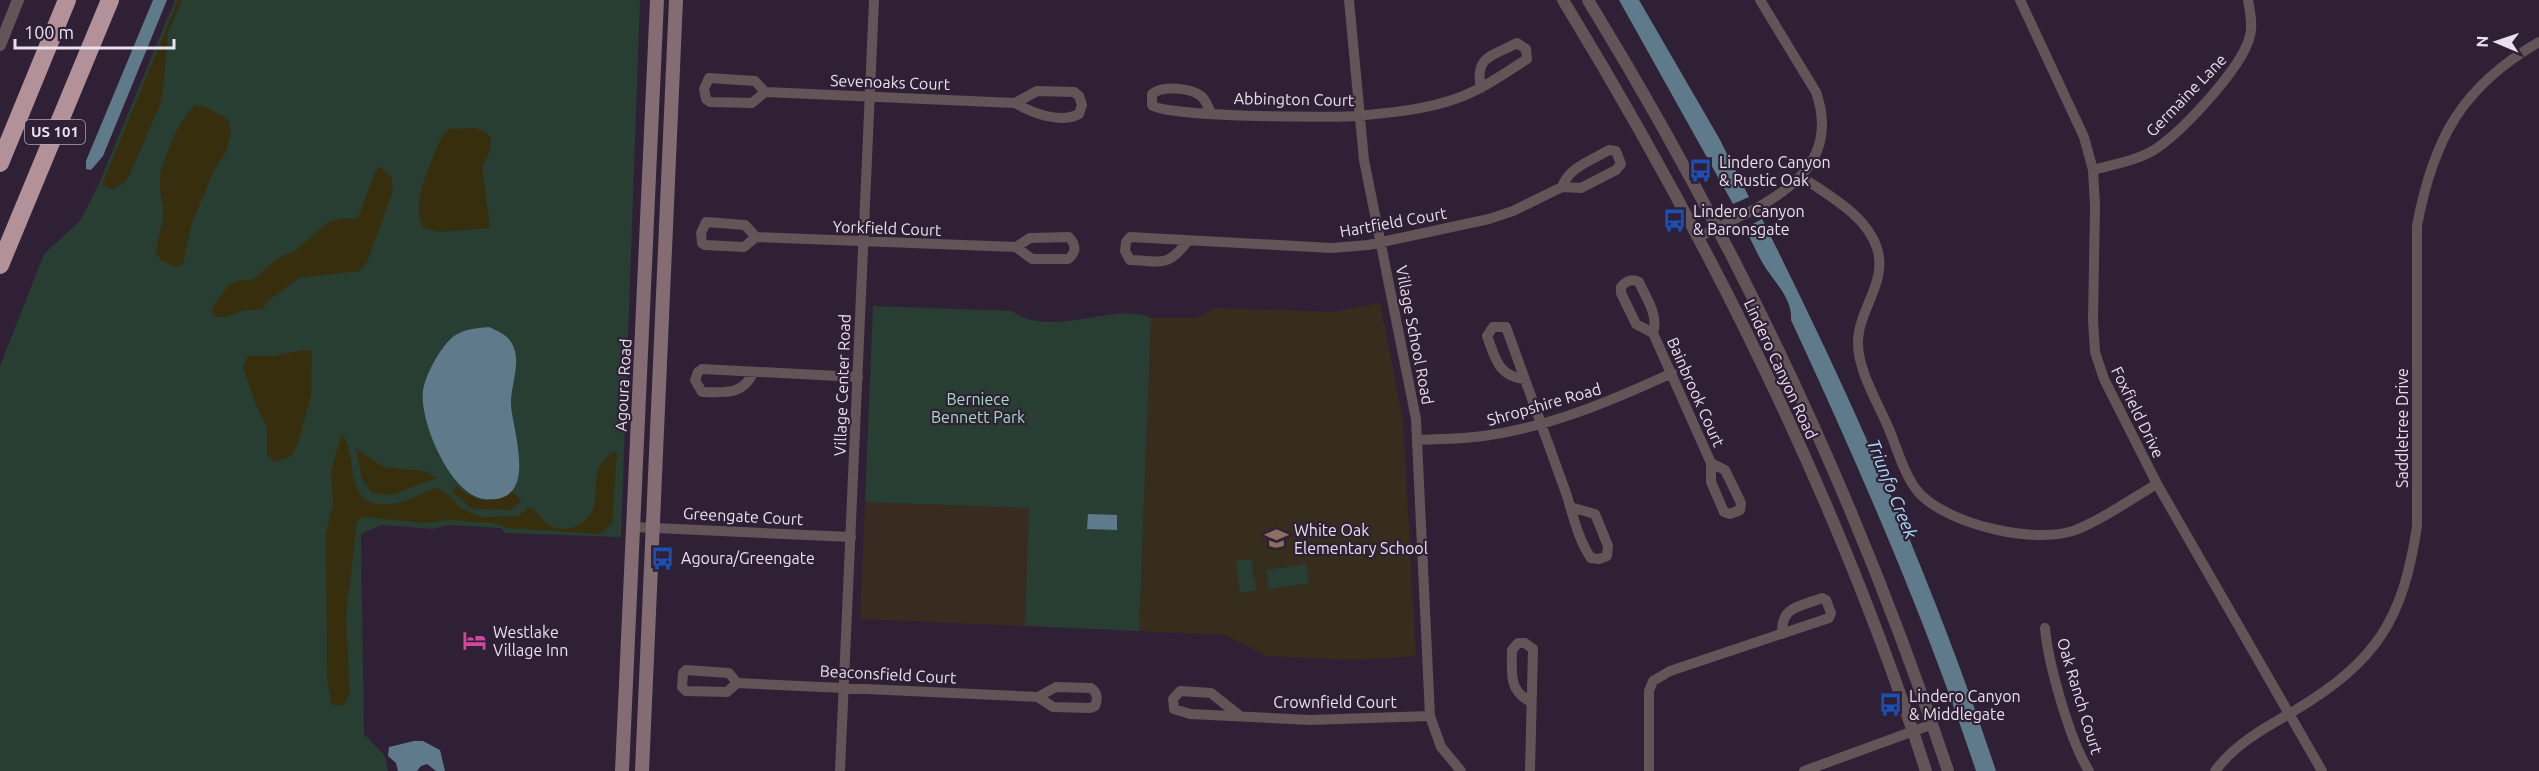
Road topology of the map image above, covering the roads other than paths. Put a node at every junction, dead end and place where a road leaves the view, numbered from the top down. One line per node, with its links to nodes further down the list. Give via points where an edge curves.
1 (18, 0): 14 (street)
2 (67, 0): 21 (highway, US 101)
3 (110, 0): 32 (highway, US 101)
4 (657, 0): 43 (main road, Agoura Road)
5 (676, 0): 44 (main road)
6 (874, 0): 17 (street, Village Center Road)
7 (1349, 0): 20 (street, Village School Road)
8 (1563, 0): 27 (street, Lindero Canyon Road)
9 (1588, 0): 25 (street, Lindero Canyon Road)
10 (1760, 0): 23 (street, via 1816,92 1821,107 1820,142)
11 (2020, 0): 22 (street, Foxfield Drive, via 2084,137)
12 (2247, 0): 22 (street, Germaine Lane, via 2251,34 2234,70 2153,151)
13 (2539, 42): 52 (street, Saddletree Drive, via 2518,54 2453,119 2426,180 2417,226 2418,526 2410,572 2396,613 2369,652 2346,675)
14 (0, 45)
15 (1481, 88): 15 (street, Abbington Court, via 1527,60 1527,49 1517,43 1483,61 1478,73); 20 (street, Abbington Court, via 1427,106)
16 (765, 92): 16 (street, Sevenoaks Court, via 755,81 709,78 704,89 710,102 752,103); 17 (street, Sevenoaks Court)
17 (870, 97): 18 (street, Sevenoaks Court); 28 (street, Village Center Road)
18 (1015, 102): 18 (street, Sevenoaks Court, via 1036,114 1073,117 1082,105 1079,96 1064,92 1037,91)
19 (1211, 113): 19 (street, Abbington Court, via 1201,96 1192,91 1160,89 1152,94 1152,105 1160,110); 20 (street, Abbington Court)
20 (1358, 116): 30 (street, Village School Road)
21 (0, 163)
22 (2093, 170): 41 (street, Foxfield Drive, via 2095,352 2104,380)
23 (1802, 177): 25 (street, via 1788,190); 41 (street, via 1853,214 1876,246 1880,277 1862,318 1858,345 1870,385 1920,494 1957,517 2032,537 2078,530)
24 (1562, 187): 24 (street, Hartfield Court, via 1581,188 1616,170 1621,164 1616,151 1609,150 1572,171); 30 (street, Hartfield Court, via 1490,219)
25 (1718, 227): 27 (street); 55 (street, Lindero Canyon Road, via 1836,478)
26 (756, 237): 26 (street, Yorkfield Court, via 745,225 706,222 701,233 705,245 744,247); 28 (street, Yorkfield Court)
27 (1699, 237): 56 (street, Lindero Canyon Road, via 1787,417 1836,530)
28 (863, 242): 31 (street, Yorkfield Court); 36 (street, Village Center Road)
29 (1187, 242): 29 (street, Hartfield Court, via 1169,237 1130,237 1125,251 1130,260 1168,261); 30 (street, Hartfield Court, via 1332,248)
30 (1382, 242): 39 (street, Village School Road)
31 (1016, 248): 31 (street, Yorkfield Court, via 1032,259 1068,259 1075,248 1069,237 1030,238)
32 (0, 265)
33 (1653, 333): 33 (street, Bainbrook Court, via 1654,315 1639,282 1626,281 1621,292 1636,324); 35 (street, Bainbrook Court)
34 (753, 373): 34 (street, via 702,369 695,380 702,392 735,392 743,388); 36 (street)
35 (1672, 373): 38 (street, Shropshire Road, via 1608,402); 40 (street, Bainbrook Court)
36 (858, 377): 45 (street, Village Center Road)
37 (1525, 379): 37 (street, via 1506,327 1493,327 1487,336 1499,367 1506,374); 38 (street)
38 (1541, 424): 39 (street, Shropshire Road, via 1483,436); 42 (street)
39 (1419, 440): 53 (street, Village School Road)
40 (1711, 463)
41 (2157, 484): 52 (street, Foxfield Drive)
42 (1570, 507): 42 (street, via 1591,558 1607,556 1608,546 1595,514)
43 (634, 527): 44 (street, Greengate Court); 57 (main road, Agoura Road)
44 (654, 527): 45 (street, Greengate Court); 58 (main road)
45 (850, 537): 49 (street, Village Center Road)
46 (2045, 628): 66 (street, Oak Ranch Court, via 2046,645 2070,725)
47 (1782, 634): 47 (street, via 1829,618 1826,600 1822,598 1786,612); 62 (street, via 1670,671 1653,681 1649,691)
48 (737, 683): 48 (street, Beaconsfield Court, via 729,673 686,670 681,680 686,691 727,692); 49 (street, Beaconsfield Court)
49 (844, 687): 50 (street, Beaconsfield Court); 59 (street, Village Center Road)
50 (1038, 697): 50 (street, Beaconsfield Court, via 1053,707 1090,708 1098,700 1091,688 1056,687)
51 (1532, 702): 51 (street, via 1533,649 1518,643 1512,650 1512,685); 61 (street)
52 (2290, 713): 67 (street, Saddletree Drive, via 2249,737); 68 (street, Foxfield Drive)
53 (1430, 716): 54 (street, Crownfield Court, via 1370,720); 60 (street, Village School Road, via 1441,747)
54 (1240, 717): 54 (street, Crownfield Court, via 1179,712 1174,709 1173,699 1180,691 1211,693)
55 (1933, 724): 56 (street); 65 (street, Lindero Canyon Road)
56 (1914, 732): 63 (street); 64 (street, Lindero Canyon Road)
57 (622, 771)
58 (642, 771)
59 (840, 771)
60 (1461, 771)
61 (1530, 771)
62 (1649, 771)
63 (1804, 771)
64 (1926, 771)
65 (1948, 771)
66 (2089, 771)
67 (2215, 771)
68 (2322, 771)

